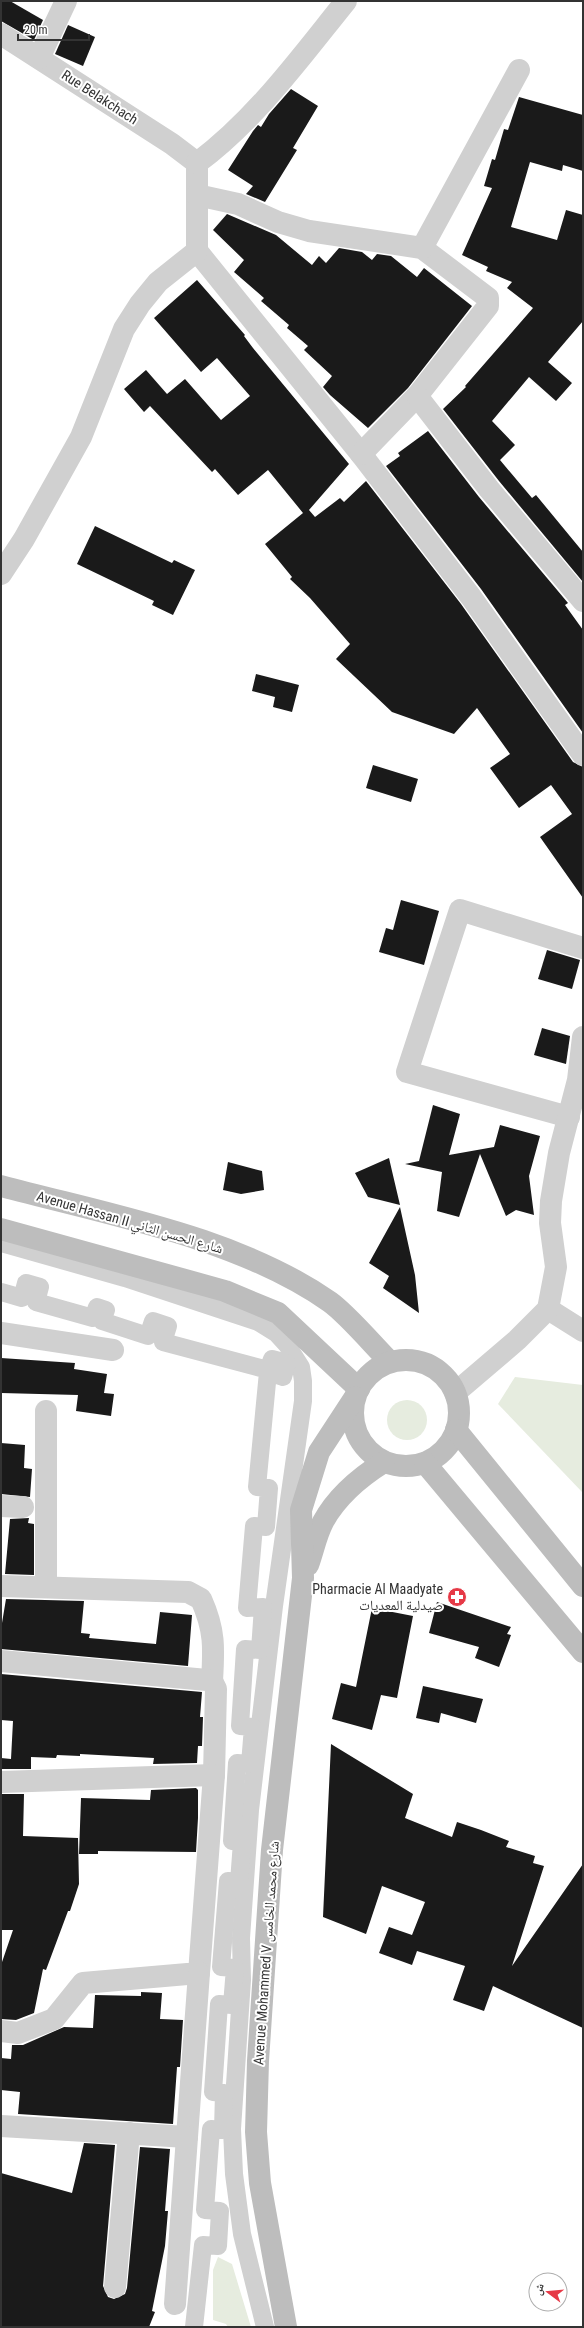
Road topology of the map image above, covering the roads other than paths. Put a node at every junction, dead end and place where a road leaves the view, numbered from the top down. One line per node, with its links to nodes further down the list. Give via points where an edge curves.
1 (66, 1): 4 (street)
2 (346, 1): 6 (street, via 248,119)
3 (1, 34): 4 (street, Rue Belakchach)
4 (40, 58): 6 (street, Rue Belakchach)
5 (519, 70): 8 (street)
6 (197, 163): 7 (street)
7 (197, 195): 8 (street, via 238,204 278,222 309,231); 9 (street)
8 (422, 248): 10 (street, via 488,298 490,303)
9 (197, 251): 11 (street); 12 (street, via 158,282 124,329 81,437 24,539)
10 (417, 396): 11 (street); 13 (street, via 489,489)
11 (362, 454): 14 (street, via 471,597)
12 (1, 574)
13 (583, 601)
14 (583, 755)
15 (583, 948): 17 (street, via 460,910 407,1072)
16 (583, 1036): 17 (street, via 578,1080)
17 (569, 1117): 22 (street, via 559,1154 551,1201 550,1223 556,1267)
18 (1, 1186): 26 (main road, Avenue Hassan II شارع الحسن الثاني, via 178,1233 245,1256 290,1277 331,1303)
19 (1, 1229): 27 (main road, via 225,1291 278,1313)
20 (1, 1243): 52 (street, via 125,1278 258,1322 280,1337 301,1367 304,1402 274,1606 250,1810 232,2129 234,2174 242,2234)
21 (1, 1292): 51 (street, via 22,1298 26,1283 40,1287 36,1302 93,1318 96,1307 106,1310 102,1321 148,1336 152,1321 168,1326 163,1342 268,1370 272,1359 287,1363 283,1377 268,1372 257,1487 269,1488 266,1527 254,1526 247,1608 263,1608 260,1650 245,1649 240,1726 253,1727 250,1764 238,1763 232,1841 242,1842 239,1882 228,1881 221,1967 235,1968 232,2005 219,2004 213,2092 224,2093 223,2130 211,2129 205,2210 220,2211 218,2246 203,2245)
22 (548, 1309): 23 (street); 28 (street, via 517,1340)
23 (583, 1331)
24 (1, 1333): 25 (street)
25 (113, 1350)
26 (390, 1362): 27 (main road, via 372,1372); 28 (main road, via 416,1360 428,1365 439,1372)
27 (357, 1393): 31 (main road, via 352,1413 355,1428 361,1442 371,1454); 35 (main road, Avenue Mohammed V شارع محمد الخامس, via 319,1452 301,1510)
28 (455, 1393): 30 (main road, via 459,1411)
29 (46, 1411): 38 (street)
30 (456, 1430): 32 (main road, via 444,1450); 37 (main road)
31 (384, 1462): 32 (main road, via 405,1466); 35 (main road, Avenue Mohammed V شارع محمد الخامس, via 361,1476 343,1494 323,1522)
32 (426, 1463): 39 (main road)
33 (1, 1506): 34 (street)
34 (24, 1507)
35 (303, 1578): 53 (main road, Avenue Mohammed V شارع محمد الخامس, via 272,1850 258,2061 256,2132 260,2183)
36 (1, 1586): 38 (street)
37 (583, 1586)
38 (46, 1587): 41 (street, via 188,1592 201,1598 214,1642)
39 (583, 1652)
40 (1, 1661): 41 (street)
41 (212, 1681): 42 (street, via 216,1689)
42 (214, 1775): 43 (street); 44 (street)
43 (1, 1782)
44 (199, 1973): 45 (street, via 83,1983 54,2019 18,2033); 48 (street)
45 (1, 2031)
46 (1, 2126): 47 (street)
47 (129, 2133): 48 (street); 49 (street)
48 (187, 2137): 50 (street)
49 (115, 2287)
50 (175, 2304)
51 (194, 2327)
52 (265, 2327)
53 (286, 2327)

